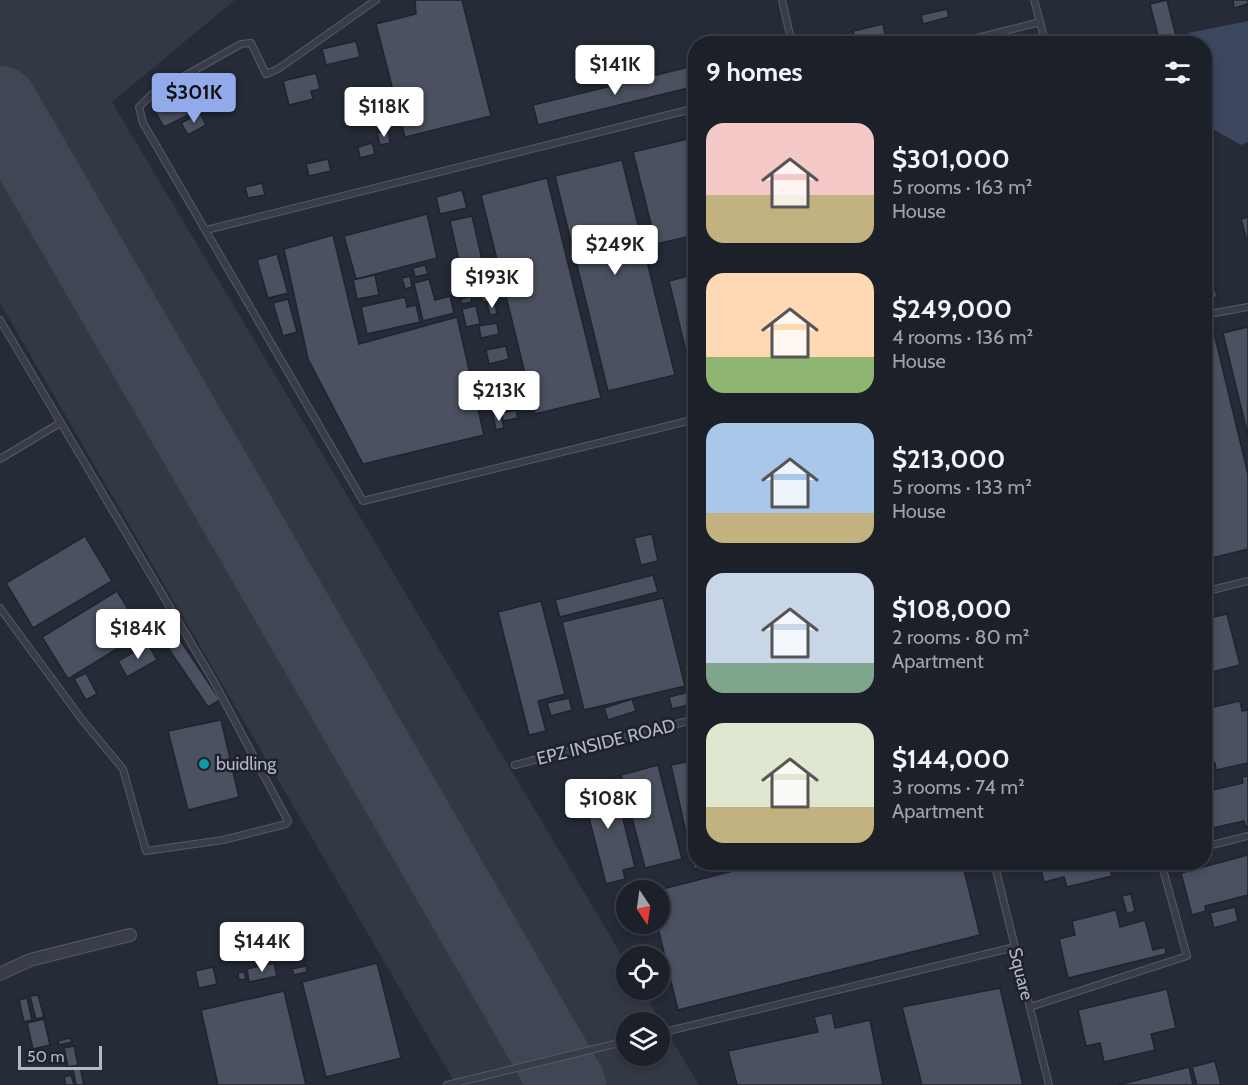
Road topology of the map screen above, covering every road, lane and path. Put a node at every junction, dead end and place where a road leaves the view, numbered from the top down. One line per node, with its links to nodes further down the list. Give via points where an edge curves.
1 (376, 0): 9 (lane, via 278,69 266,74 251,43 242,44 151,95 139,106 143,123)
2 (782, 0): 5 (lane)
3 (1035, 0): 4 (lane)
4 (1040, 22): 6 (lane); 7 (lane)
5 (790, 36)
6 (985, 36)
7 (1044, 36)
8 (688, 110): 9 (lane)
9 (206, 230): 13 (lane, via 363,501)
10 (1248, 307): 11 (lane)
11 (1212, 314)
12 (0, 320): 14 (lane)
13 (688, 421)
14 (60, 423): 15 (lane); 18 (lane, via 213,680 288,820 286,824 223,840 146,851 123,769)
15 (0, 459)
16 (1248, 581): 17 (lane)
17 (1212, 590)
18 (0, 608)
19 (688, 722): 20 (lane, EPZ INSIDE ROAD)
20 (515, 765)
21 (1248, 836): 22 (lane)
22 (1212, 845)
23 (996, 870): 26 (lane, Square)
24 (1163, 870): 28 (lane, via 1187,956)
25 (130, 934): 27 (street, via 30,960)
26 (1015, 947): 28 (lane, Square); 29 (lane)
27 (0, 974)
28 (1030, 1007): 32 (lane, Square)
29 (670, 1031)
30 (616, 1044): 31 (lane)
31 (447, 1085)
32 (1049, 1085)

